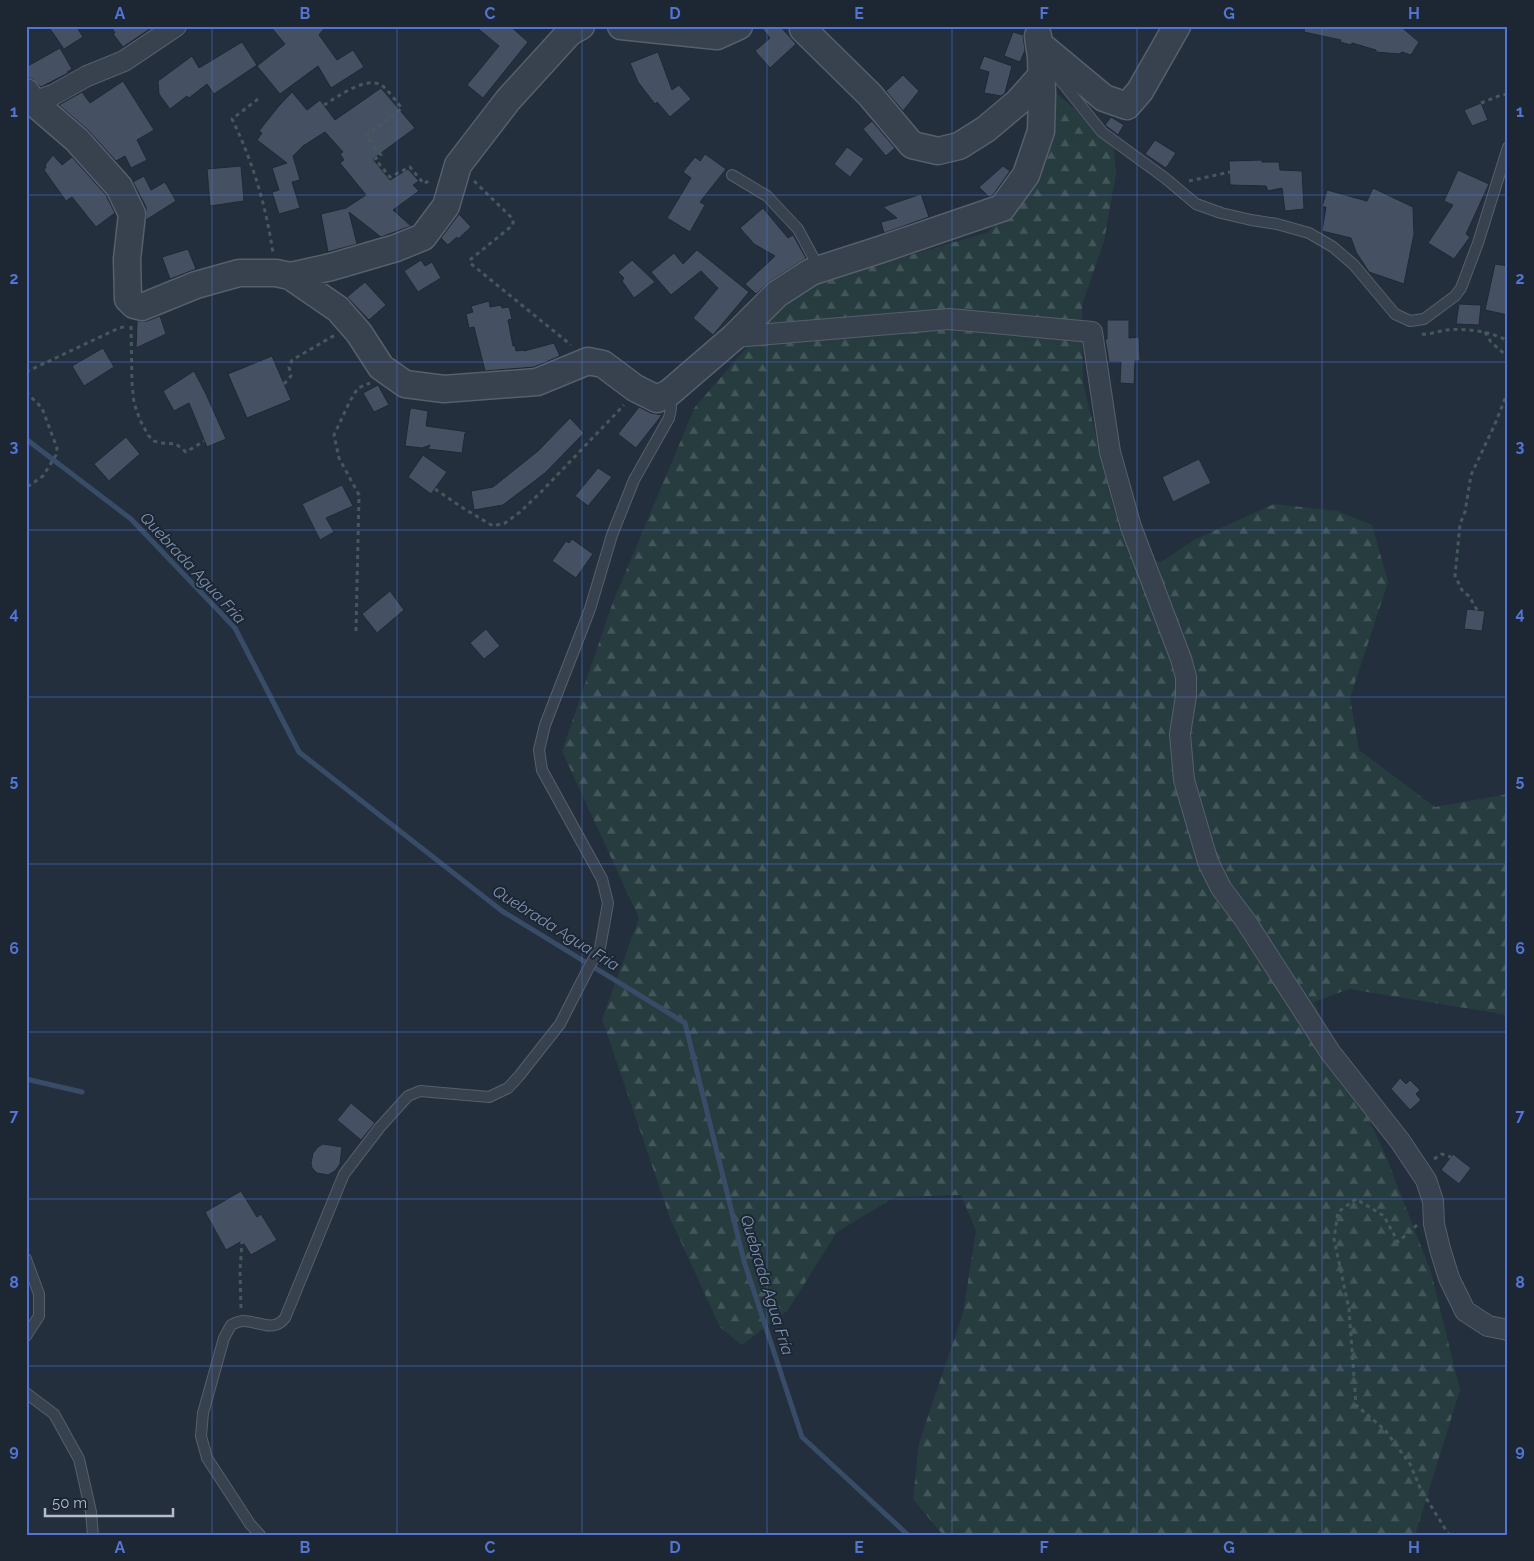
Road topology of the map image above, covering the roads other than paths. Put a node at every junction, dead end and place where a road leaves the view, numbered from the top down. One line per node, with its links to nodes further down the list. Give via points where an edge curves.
1 (176, 26): 8 (street, via 124,62 87,76 52,95)
2 (581, 26): 12 (street, via 570,32 508,100 458,165 446,206 423,237 331,267)
3 (621, 26): 4 (street, via 717,36)
4 (738, 26)
5 (1177, 26): 7 (street, via 1140,91 1127,106 1104,98)
6 (802, 29): 7 (street, via 870,95 912,145 938,151 959,146 986,129 1018,102)
7 (1039, 50): 9 (lane, via 1102,132 1196,204 1221,213 1309,233 1333,247 1354,266 1395,314 1410,321 1424,319 1461,288); 11 (street, via 1041,131 1026,175 1002,208)
8 (30, 97): 12 (street, via 77,140 118,187 132,214 127,259 128,299 134,315 142,307 196,285 239,273)
9 (1508, 147)
10 (732, 175): 11 (lane, via 767,196 798,230)
11 (820, 269): 13 (street, via 777,294)
12 (283, 274): 14 (street, via 338,309 354,326 380,367 405,384 444,389 538,382 588,361 602,364 635,388 657,399)
13 (734, 337): 14 (street); 16 (street, via 949,319 1092,332 1110,452 1132,528 1186,677 1180,734 1184,780 1208,862 1221,888 1330,1052 1400,1140 1426,1180 1434,1201 1434,1224 1440,1249 1465,1311 1488,1326)
14 (669, 393): 20 (lane, via 672,408 669,418 634,480 612,535 590,609 539,750 542,770 602,879 608,903 600,948 560,1024 508,1088 489,1097 420,1091 408,1096 380,1126 344,1174 280,1324 273,1326 242,1321 231,1325 224,1338 203,1413 201,1436 207,1458)
15 (26, 1260): 17 (lane, via 39,1294 39,1316)
16 (1508, 1330)
17 (26, 1336)
18 (26, 1393): 19 (lane, via 54,1414 79,1459)
19 (93, 1535)
20 (260, 1535)

